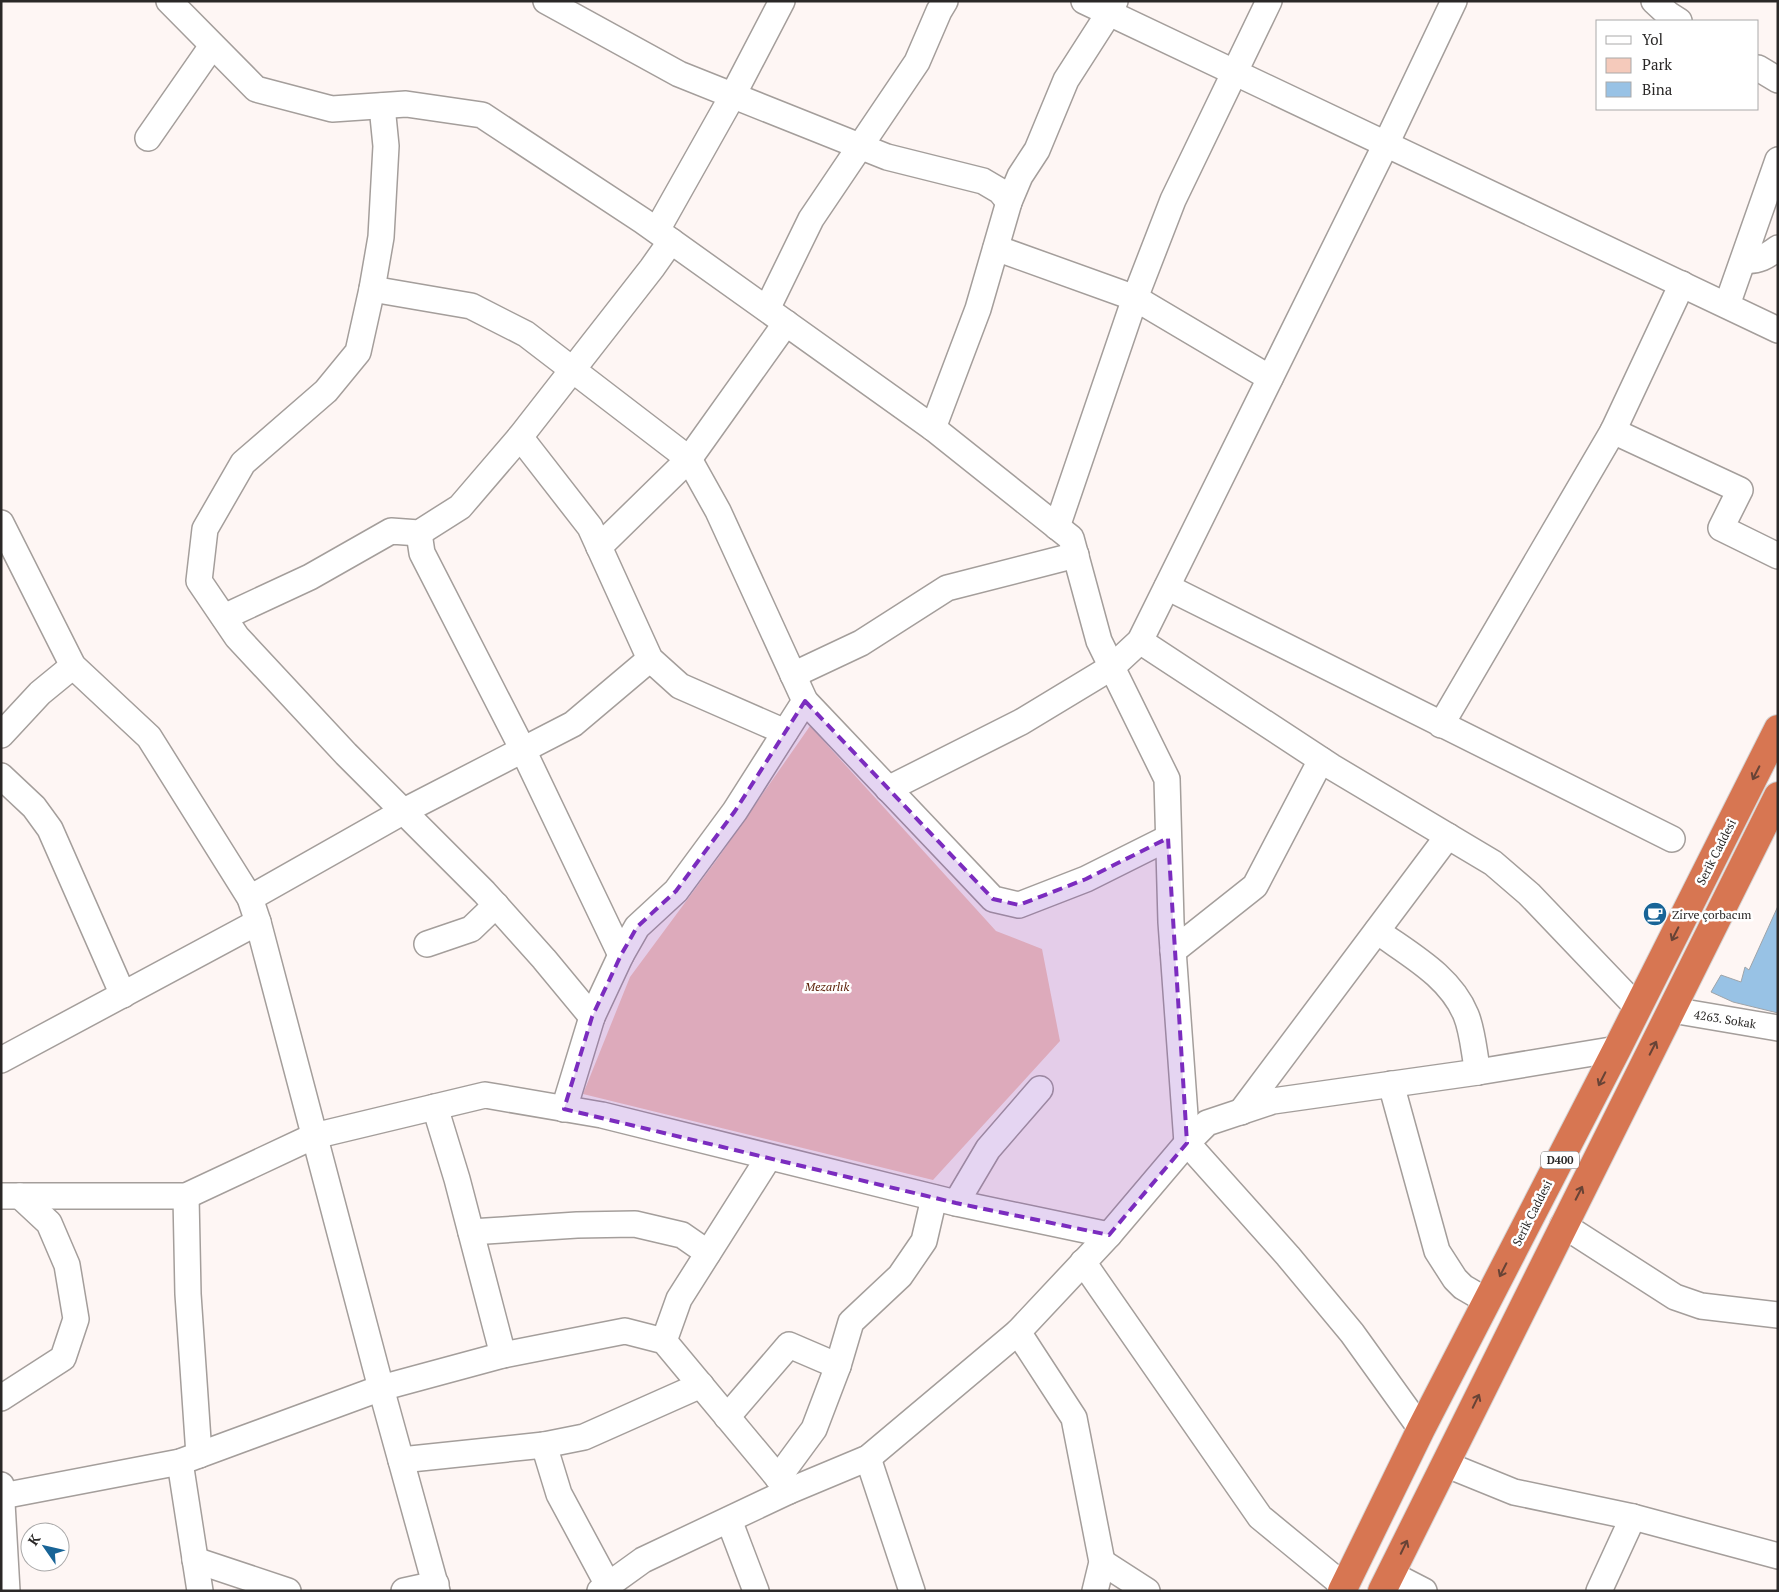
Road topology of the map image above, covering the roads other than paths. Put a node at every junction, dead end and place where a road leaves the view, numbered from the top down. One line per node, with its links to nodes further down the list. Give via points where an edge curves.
1 (169, 1): 11 (street)
2 (546, 1): 15 (street, via 679,74)
3 (782, 1): 15 (street)
4 (945, 1): 19 (street, via 917,62)
5 (1084, 1): 9 (street)
6 (1269, 1): 13 (street)
7 (1454, 1): 18 (street)
8 (1654, 1): 10 (street)
9 (1112, 7): 13 (street); 21 (street, via 1066,80 1037,150 1020,176)
10 (1677, 20)
11 (212, 46): 16 (street, via 256,89 332,108); 17 (street)
12 (1759, 69): 14 (street)
13 (1235, 72): 18 (street); 28 (street, via 1173,200)
14 (1778, 80)
15 (732, 95): 19 (street); 22 (street)
16 (382, 106): 22 (street, via 406,104 482,115); 27 (street, via 386,146 381,237)
17 (148, 138)
18 (1386, 144): 26 (street); 33 (street)
19 (862, 147): 21 (street, via 887,157 983,182 1000,191); 30 (street, via 811,220)
20 (1778, 160): 25 (street)
21 (1010, 202): 23 (street)
22 (664, 235): 30 (street); 32 (street, via 646,276)
23 (996, 248): 28 (street); 34 (street, via 978,309)
24 (1778, 248): 25 (street, via 1760,259)
25 (1744, 260): 29 (street)
26 (1682, 284): 29 (street); 35 (street)
27 (372, 289): 32 (street, via 471,306 526,334); 45 (street, via 358,352 326,391 243,463 206,529 199,581)
28 (1135, 298): 33 (street); 39 (street)
29 (1727, 305): 31 (street)
30 (776, 316): 34 (street); 37 (street)
31 (1778, 330)
32 (573, 370): 36 (street); 37 (street)
33 (1270, 378): 44 (street)
34 (933, 428): 39 (street)
35 (1614, 431): 43 (street, via 1740,490 1721,528); 52 (street)
36 (520, 437): 40 (street, via 460,507); 41 (street, via 590,527)
37 (688, 459): 41 (street); 50 (street, via 718,511)
38 (1, 523): 48 (street)
39 (1057, 527): 42 (street, via 1071,538)
40 (419, 533): 45 (street, via 391,531 310,577); 56 (street, via 422,553)
41 (599, 546): 47 (street)
42 (1076, 555): 49 (street, via 1099,641); 50 (street, via 947,588 861,643)
43 (1778, 556)
44 (1167, 588): 46 (street); 52 (street)
45 (224, 618): 61 (street, via 346,754)
46 (1140, 641): 49 (street); 57 (street)
47 (650, 659): 54 (street, via 680,686); 56 (street, via 573,724)
48 (73, 666): 55 (street, via 40,693); 65 (street, via 149,737)
49 (1112, 667): 59 (street, via 1022,722); 63 (street, via 1167,779)
50 (793, 675): 51 (street)
51 (805, 700): 54 (street); 59 (street)
52 (1441, 724): 64 (street)
53 (1778, 729): 73 (highway, Serik Caddesi / D400, one-way to 73)
54 (785, 732): 71 (street, via 735,811 676,891 637,927)
55 (1, 735)
56 (523, 750): 61 (street); 71 (street)
57 (1321, 760): 62 (street); 70 (street, via 1255,886)
58 (1, 776): 72 (street, via 34,807 50,828)
59 (888, 789): 63 (street, via 993,898 1019,904 1086,879)
60 (1778, 796): 74 (highway, D400)
61 (404, 811): 65 (street); 66 (street)
62 (1448, 836): 68 (street); 73 (street, via 1493,863 1529,894)
63 (1168, 838): 70 (street)
64 (1672, 840)
65 (250, 898): 67 (street)
66 (496, 905): 69 (street, via 471,929); 75 (street)
67 (258, 922): 72 (street); 85 (street)
68 (1376, 932): 79 (street, via 1432,970 1456,996 1466,1017); 84 (street)
69 (428, 944)
70 (1173, 951): 86 (street)
71 (620, 955): 75 (street)
72 (123, 995): 78 (street)
73 (1638, 1008): 77 (highway, Serik Caddesi / D400)
74 (1672, 1010): 76 (street, 4263. Sokak); 91 (highway, D400, one-way to 74)
75 (592, 1017): 83 (street)
76 (1778, 1028)
77 (1617, 1049): 79 (street); 96 (highway, Serik Caddesi / D400, one-way to 96)
78 (1, 1060)
79 (1478, 1072): 80 (street)
80 (1391, 1084): 84 (street, via 1274,1101); 96 (street, via 1437,1251 1455,1279)
81 (1040, 1089): 90 (street)
82 (434, 1108): 83 (street, via 485,1095); 85 (street); 92 (street)
83 (564, 1109): 87 (street, via 602,1115)
84 (1241, 1112): 86 (street, via 1208,1123)
85 (314, 1136): 89 (street); 103 (street)
86 (1187, 1143): 93 (street); 106 (street, via 1352,1333)
87 (769, 1157): 90 (street); 94 (street)
88 (10, 1196): 89 (street); 104 (street, via 50,1224 67,1265 76,1319 63,1358)
89 (186, 1196): 109 (street)
90 (945, 1200): 93 (street); 101 (street, via 924,1241 900,1276 850,1322)
91 (1563, 1225): 97 (street, via 1675,1297 1701,1306); 111 (highway, D400, one-way to 91)
92 (471, 1232): 94 (street, via 635,1224 682,1236); 100 (street)
93 (1109, 1235): 95 (street)
94 (708, 1253): 99 (street, via 679,1300)
95 (1083, 1262): 98 (street); 123 (street, via 1260,1517)
96 (1487, 1301): 106 (highway, Serik Caddesi / D400)
97 (1778, 1316)
98 (1018, 1332): 108 (street); 119 (street, via 1074,1418)
99 (664, 1341): 100 (street, via 625,1331); 102 (street)
100 (503, 1354): 103 (street)
101 (838, 1366): 105 (street, via 789,1345); 113 (street, via 814,1428)
102 (700, 1385): 105 (street); 107 (street, via 584,1436)
103 (381, 1388): 109 (street); 110 (street)
104 (1, 1398)
105 (727, 1417): 113 (street)
106 (1422, 1429): 123 (highway, Serik Caddesi / D400)
107 (544, 1445): 110 (street); 122 (street, via 559,1494)
108 (868, 1458): 113 (street); 129 (street)
109 (189, 1459): 114 (street); 118 (street)
110 (401, 1460): 121 (street)
111 (1445, 1464): 115 (street, via 1514,1492); 120 (highway, D400, one-way to 111)
112 (1, 1485): 114 (street)
113 (784, 1485): 116 (street)
114 (2, 1496): 124 (street)
115 (1633, 1517): 117 (street); 133 (street)
116 (729, 1520): 122 (street, via 643,1560); 128 (street)
117 (1778, 1556)
118 (195, 1560): 125 (street); 126 (street)
119 (1102, 1562): 130 (street); 131 (street)
120 (1387, 1582): 132 (street)
121 (436, 1588): 127 (street)
122 (604, 1588)
123 (1343, 1588)
124 (7, 1591)
125 (200, 1591)
126 (288, 1591)
127 (404, 1591)
128 (756, 1591)
129 (912, 1591)
130 (1096, 1591)
131 (1147, 1591)
132 (1424, 1591)
133 (1599, 1591)

